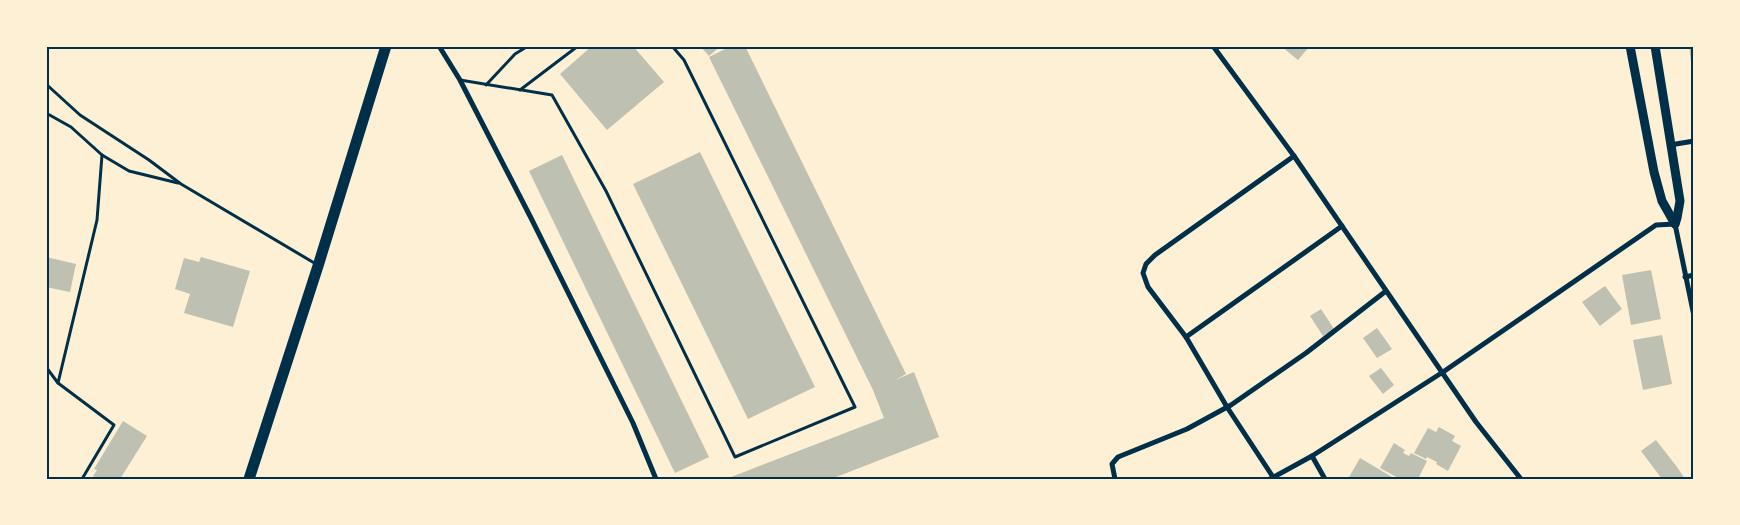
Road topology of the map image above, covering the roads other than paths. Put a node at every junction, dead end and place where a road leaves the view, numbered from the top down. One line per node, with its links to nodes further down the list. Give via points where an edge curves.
1 (386, 46): 21 (main road)
2 (439, 46): 9 (street)
3 (528, 46): 11 (lane, via 515,54)
4 (578, 46): 12 (lane)
5 (672, 46): 12 (lane, via 684,60 855,407 734,457 606,191 552,95)
6 (1630, 46): 19 (street, via 1654,172 1662,201)
7 (1655, 46): 15 (street)
8 (1216, 48): 17 (street)
9 (460, 80): 11 (lane); 35 (street, via 628,414)
10 (46, 84): 18 (lane, via 80,115)
11 (486, 85): 12 (lane)
12 (519, 90)
13 (46, 113): 16 (lane, via 71,127)
14 (1694, 141): 15 (street)
15 (1670, 145): 19 (street, via 1680,201)
16 (102, 155): 18 (lane, via 129,170); 29 (lane, via 97,220)
17 (1294, 156): 20 (street); 26 (street, via 1146,264 1143,273 1148,287)
18 (181, 184): 21 (lane)
19 (1674, 224): 23 (street); 28 (street, via 1656,225)
20 (1342, 226): 24 (street); 26 (street)
21 (318, 266): 34 (main road)
22 (1694, 275): 23 (street)
23 (1685, 277): 25 (street)
24 (1386, 291): 28 (street); 30 (street, via 1306,353)
25 (1694, 316)
26 (1186, 337): 30 (street)
27 (46, 367): 29 (lane)
28 (1443, 372): 31 (street); 38 (street, via 1476,422)
29 (58, 383): 33 (lane, via 114,426)
30 (1228, 407): 32 (street); 36 (street, via 1187,429 1118,457 1112,464)
31 (1312, 456): 32 (street); 37 (street)
32 (1272, 478)
33 (82, 479)
34 (249, 479)
35 (656, 479)
36 (1115, 479)
37 (1324, 479)
38 (1521, 479)

